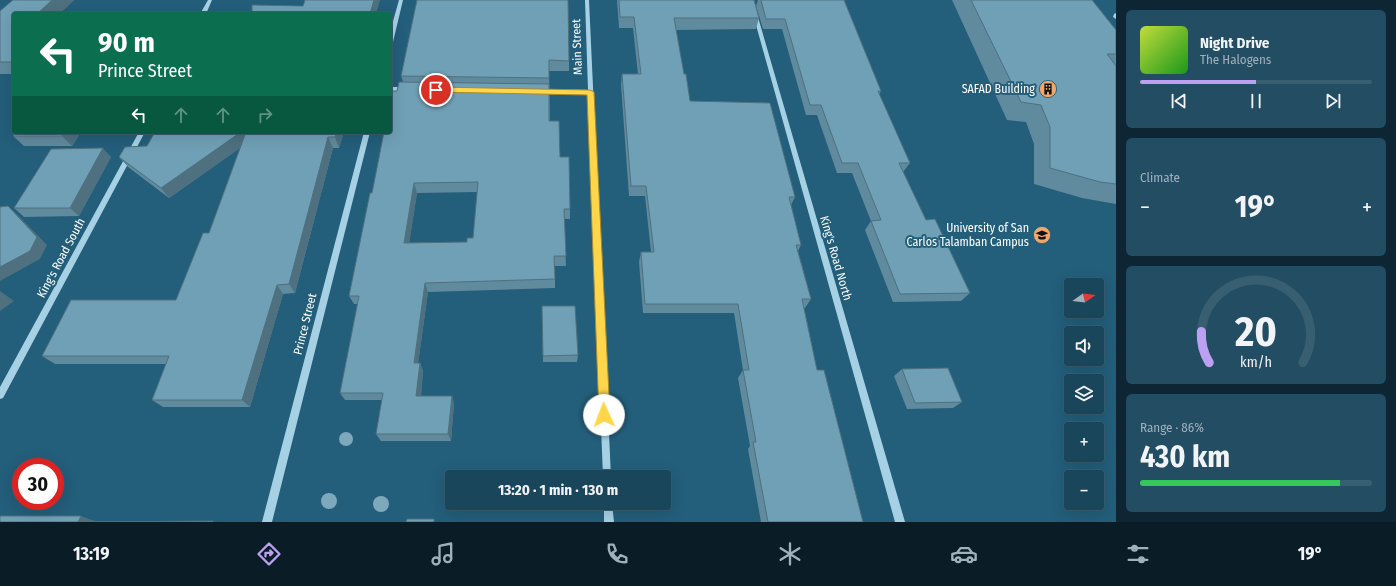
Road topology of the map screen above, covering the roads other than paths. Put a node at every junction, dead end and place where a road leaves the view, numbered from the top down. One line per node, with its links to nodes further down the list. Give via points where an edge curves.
1 (210, 0): 5 (street)
2 (401, 0): 6 (street)
3 (587, 0): 10 (street, Main Street)
4 (751, 0): 18 (street, King's Road North)
5 (204, 12)
6 (392, 34)
7 (392, 89): 8 (street)
8 (413, 89)
9 (536, 91): 10 (street)
10 (590, 92): 14 (street, Main Street)
11 (141, 134): 13 (street, King's Road South)
12 (366, 134): 16 (street, Prince Street)
13 (0, 395)
14 (607, 470)
15 (608, 510): 17 (street)
16 (267, 522)
17 (609, 522)
18 (900, 522)

